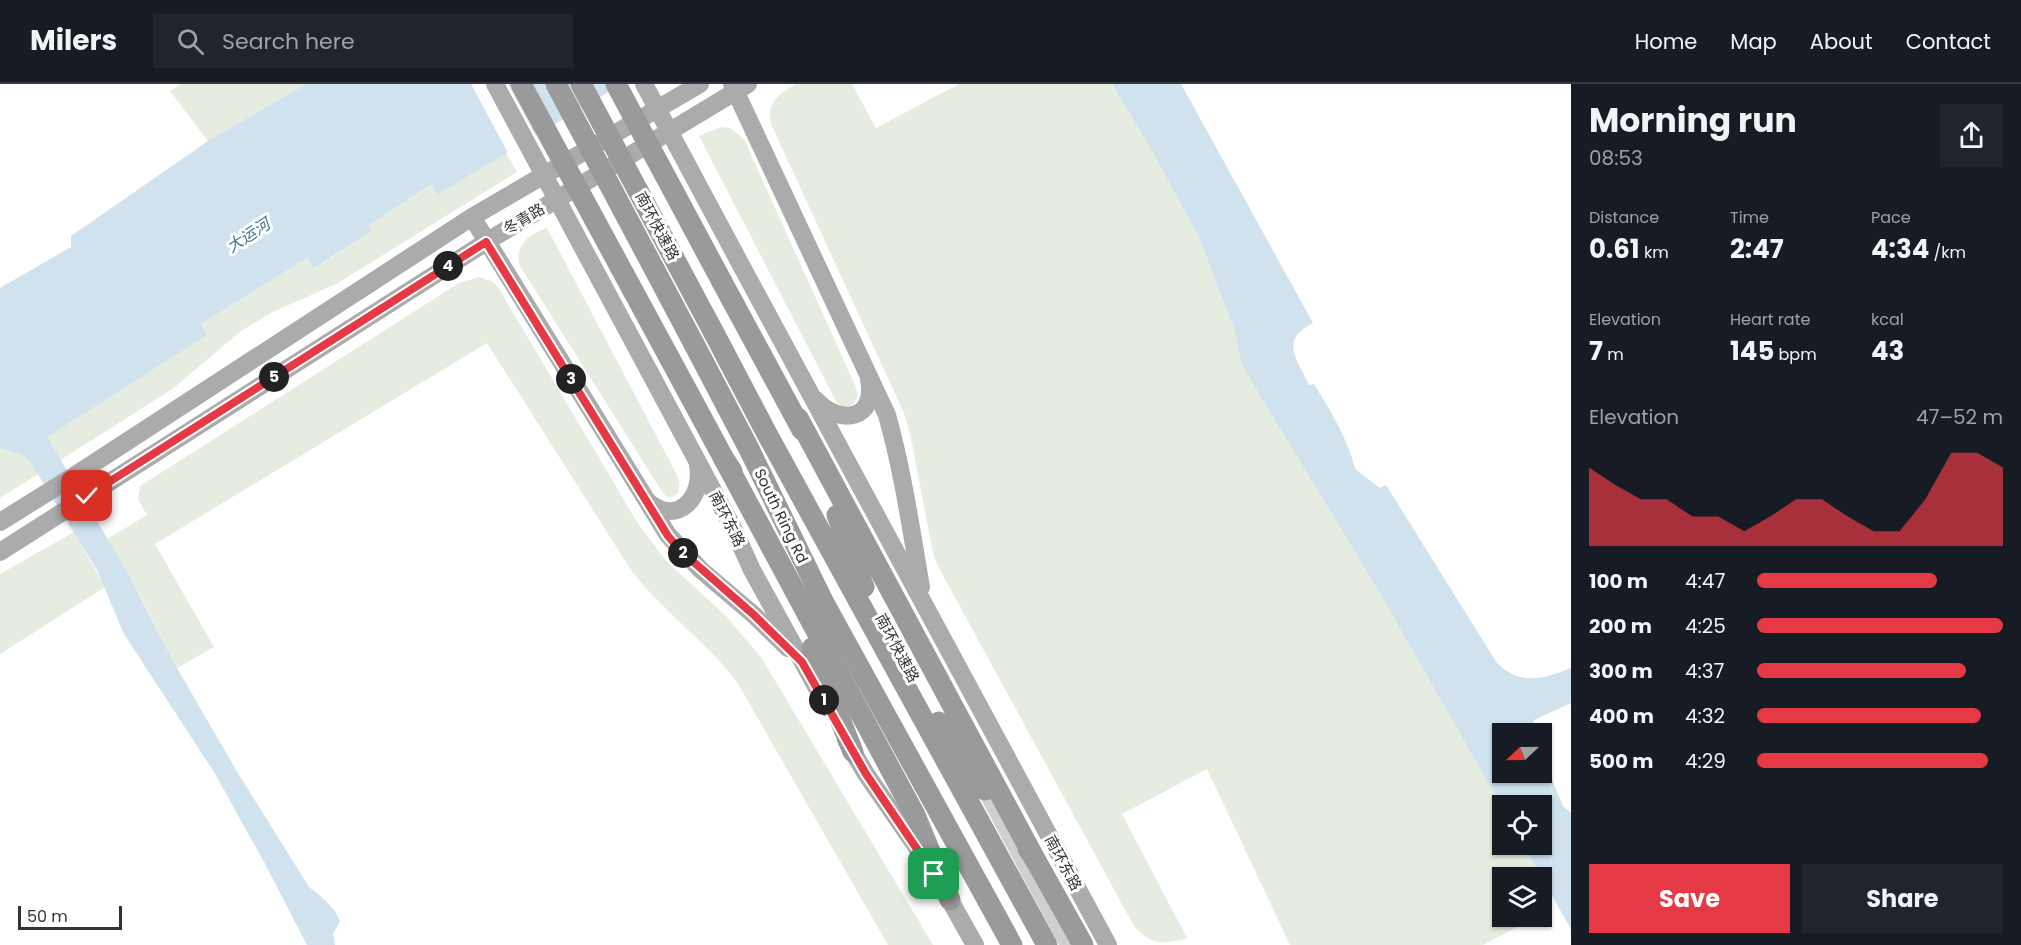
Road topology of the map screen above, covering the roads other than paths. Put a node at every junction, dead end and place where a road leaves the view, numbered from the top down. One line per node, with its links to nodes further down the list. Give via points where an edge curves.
1 (495, 84): 16 (main road, 南环东路, bridge)
2 (521, 84): 15 (highway, bridge)
3 (556, 84): 23 (highway, South Ring Rd, bridge, via 748,447)
4 (580, 84): 14 (highway, 南环快速路, bridge)
5 (616, 84): 13 (highway, bridge)
6 (644, 84): 12 (main road, 南环东路, bridge)
7 (700, 84): 9 (main road, 冬青路)
8 (739, 86): 10 (main road, 冬青路); 11 (main road)
9 (471, 217): 10 (main road); 18 (main road, 冬青路)
10 (486, 242): 17 (main road); 20 (main road, 冬青路)
11 (867, 369): 12 (main road, via 871,397 858,413 835,414); 24 (main road, via 887,415 898,455)
12 (811, 394): 24 (main road, 南环东路)
13 (798, 418): 22 (highway); 29 (highway)
14 (766, 432): 22 (highway, 南环快速路); 30 (highway, 南环快速路)
15 (724, 459): 19 (highway); 21 (highway)
16 (698, 463): 17 (main road, via 698,488 690,502 678,510 664,510); 25 (main road, 南环东路)
17 (646, 500): 25 (main road, via 681,551)
18 (0, 522)
19 (776, 534): 23 (highway); 33 (highway)
20 (0, 552)
21 (777, 558): 27 (highway); 31 (highway, via 915,814)
22 (864, 587): 26 (highway, 南环快速路)
23 (823, 601): 34 (highway, South Ring Rd)
24 (924, 604): 38 (main road, 南环东路)
25 (802, 662): 27 (main road, 南环东路)
26 (929, 708): 28 (highway); 30 (highway, 南环快速路)
27 (853, 752): 31 (main road, 南环东路)
28 (979, 782): 29 (highway); 36 (street)
29 (1036, 861): 37 (highway)
30 (1009, 876): 35 (highway, 南环快速路)
31 (950, 900): 32 (main road, 南环东路)
32 (975, 945)
33 (998, 945)
34 (1012, 945)
35 (1047, 945)
36 (1067, 945)
37 (1083, 945)
38 (1108, 945)

